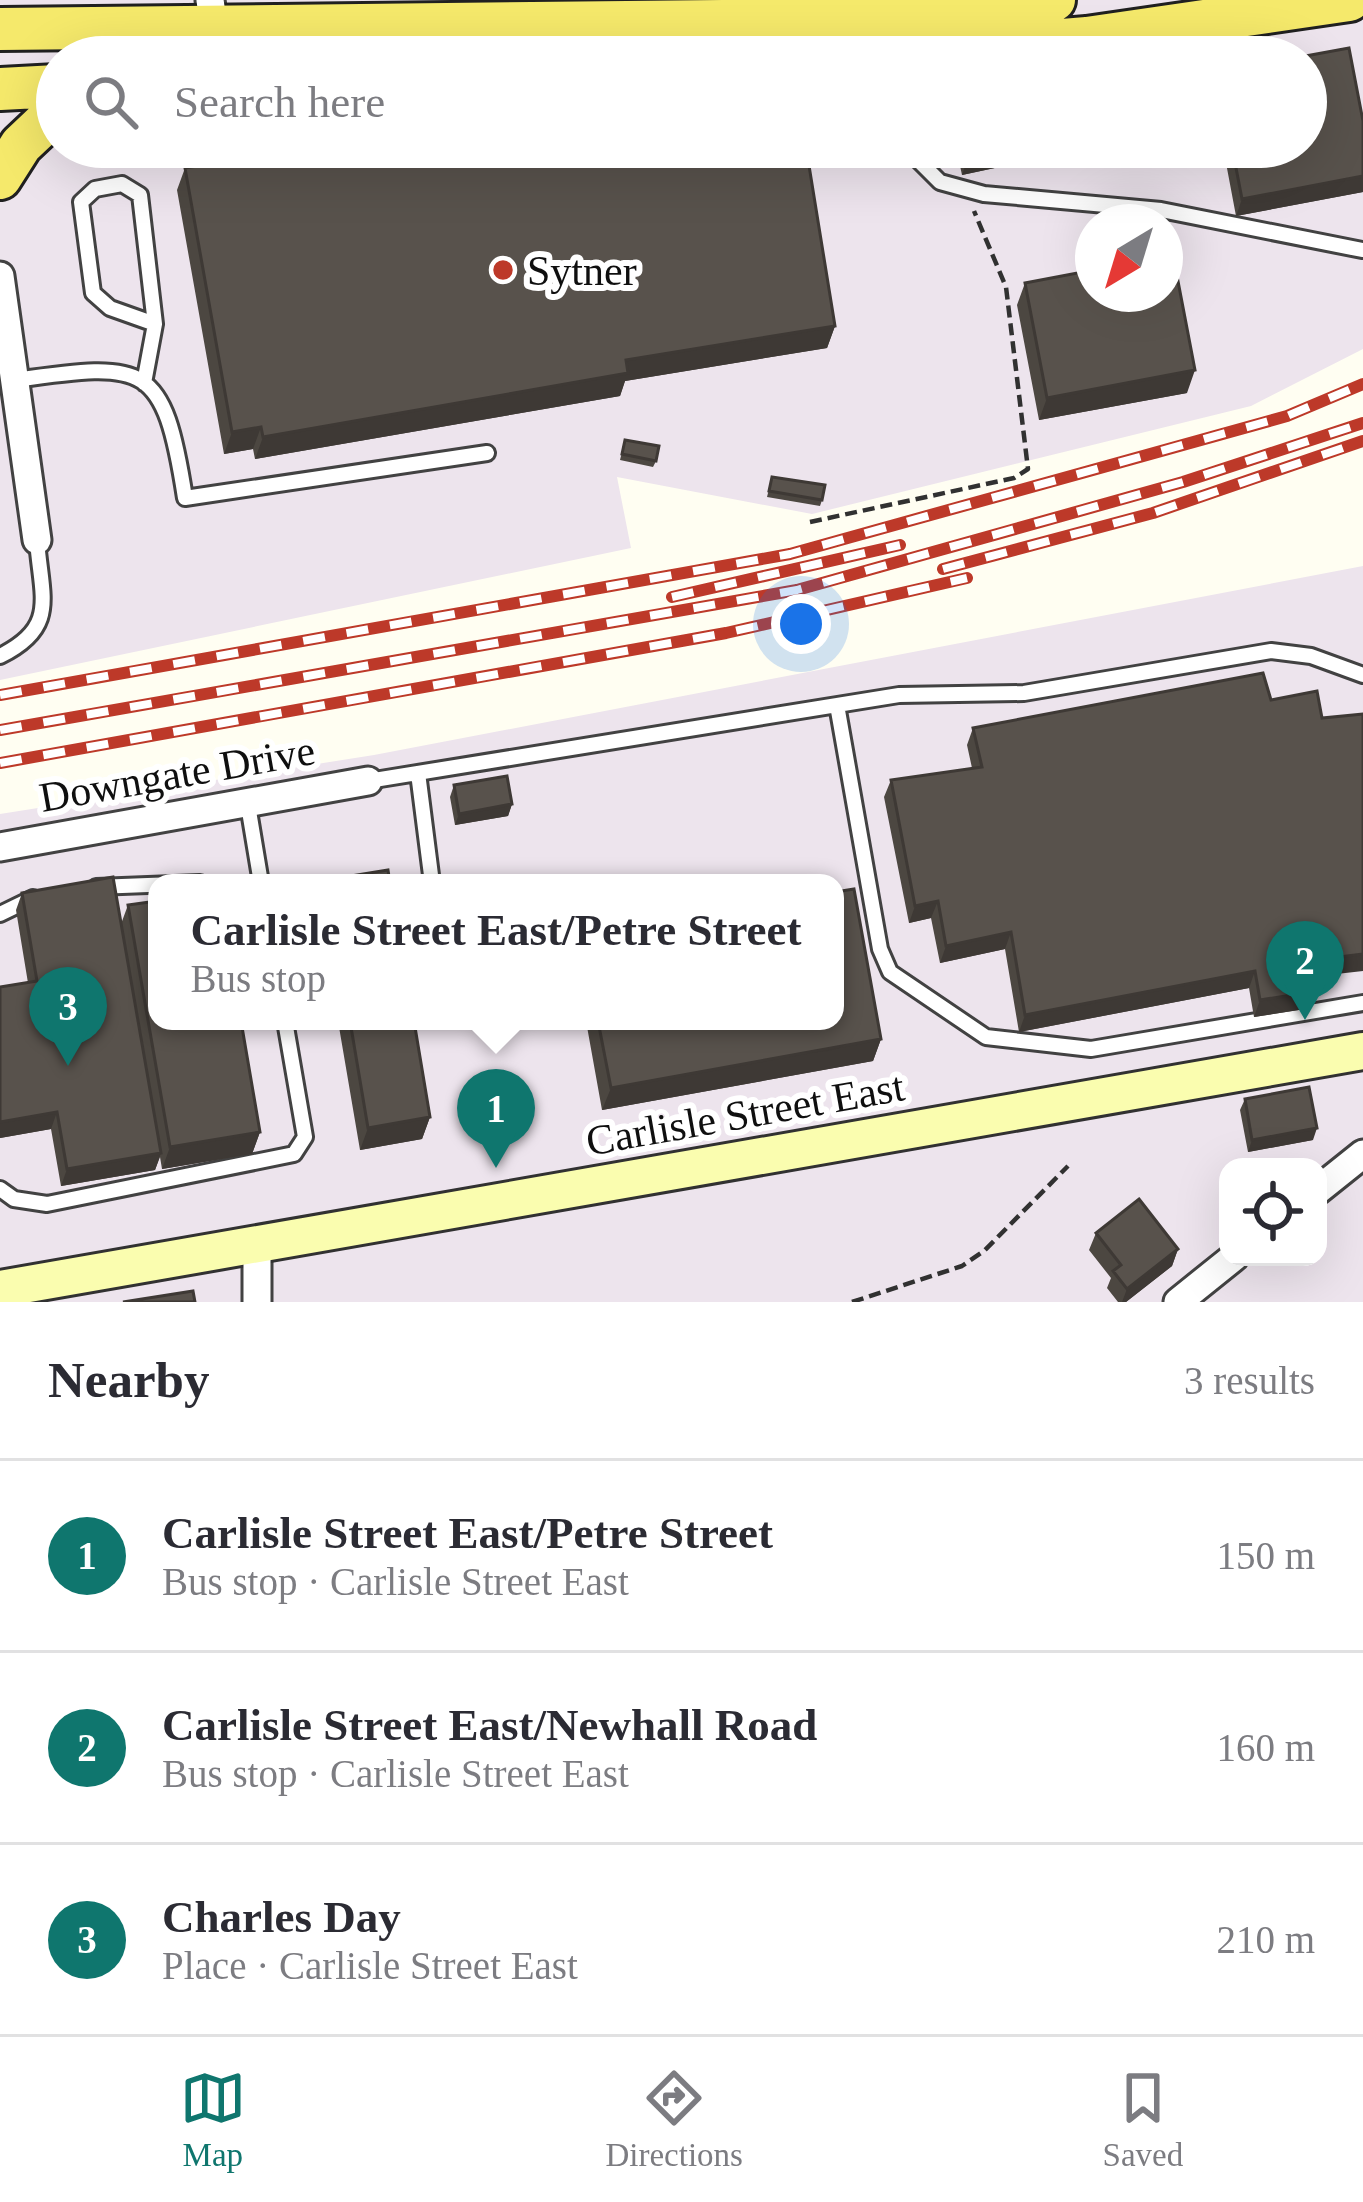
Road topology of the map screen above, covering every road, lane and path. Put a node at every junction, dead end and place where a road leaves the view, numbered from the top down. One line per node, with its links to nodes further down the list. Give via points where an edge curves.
1 (1054, 0): 3 (main road, via 812,20)
2 (1349, 0): 7 (main road)
3 (294, 11): 5 (main road)
4 (117, 13): 5 (main road); 6 (main road)
5 (214, 27)
6 (0, 29)
7 (1091, 36)
8 (36, 87): 9 (main road)
9 (0, 88)
10 (36, 131): 12 (main road)
11 (930, 168): 13 (lane, via 940,182)
12 (0, 178)
13 (962, 188): 14 (lane, via 1161,210); 20 (path, via 1006,287 1028,469)
14 (1362, 250)
15 (1, 288): 18 (street)
16 (155, 324): 16 (lane, via 140,196 122,184 94,189 81,202 93,293); 17 (lane)
17 (144, 383): 18 (lane, via 104,367); 19 (lane, via 174,425 185,497)
18 (12, 395): 21 (street)
19 (487, 453)
20 (810, 522)
21 (37, 540): 22 (lane, via 43,620 29,641)
22 (0, 656)
23 (1363, 674): 24 (lane, via 1271,651 1024,693 899,695)
24 (837, 706): 25 (lane); 35 (lane, via 864,881 890,972 986,1037 1091,1049)
25 (418, 773): 26 (lane); 30 (lane)
26 (368, 781): 27 (street, Downgate Drive)
27 (248, 805): 28 (street, Downgate Drive); 29 (lane)
28 (0, 847)
29 (260, 874)
30 (431, 874)
31 (148, 885): 32 (lane)
32 (89, 888)
33 (45, 896): 34 (lane)
34 (0, 914)
35 (1363, 1003)
36 (287, 1030): 41 (lane, via 305,1137 294,1154 47,1204)
37 (1363, 1051): 42 (main road, Carlisle Street East)
38 (1363, 1154): 40 (street)
39 (1067, 1166): 46 (path, via 962,1266)
40 (1327, 1183)
41 (0, 1189)
42 (257, 1246): 44 (main road, Carlisle Street East); 45 (street)
43 (1223, 1266): 47 (street)
44 (18, 1292)
45 (257, 1302)
46 (853, 1302)
47 (1178, 1302)

